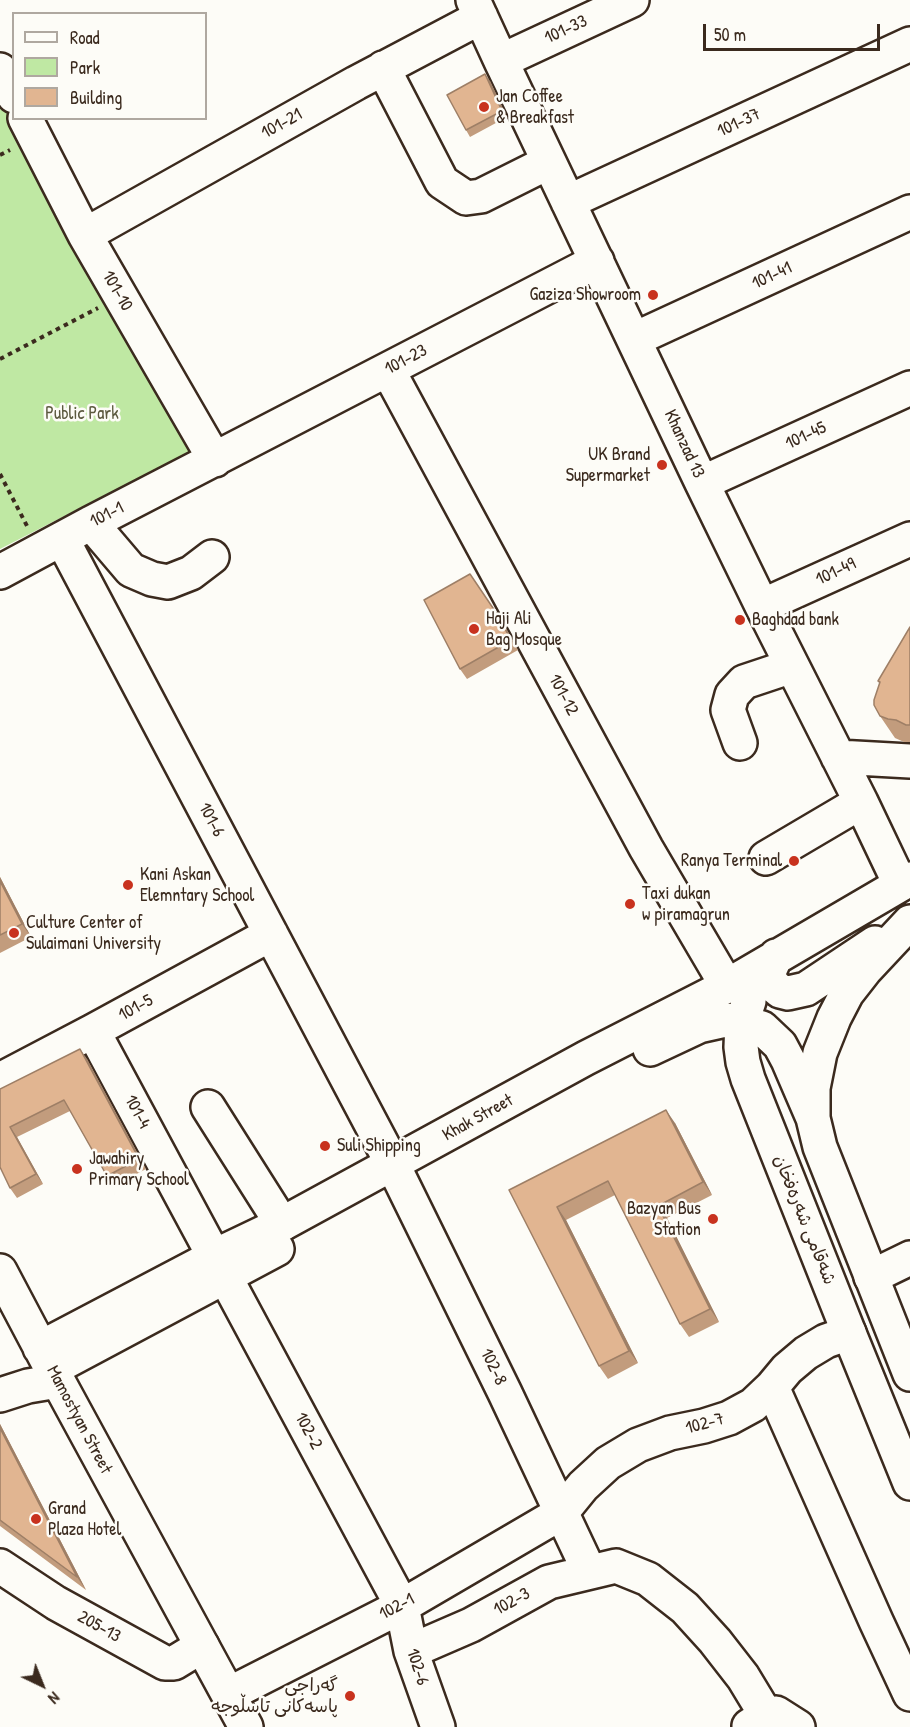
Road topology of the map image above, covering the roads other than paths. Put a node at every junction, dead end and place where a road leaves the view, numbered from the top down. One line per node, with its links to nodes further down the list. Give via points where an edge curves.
1 (632, 0): 4 (street, 101-33)
2 (477, 8): 4 (street, Khanzad 13); 5 (street, 101-21)
3 (910, 44): 10 (street, 101-37)
4 (501, 61): 9 (street, Khanzad 13)
5 (384, 68): 9 (street, via 442,182 466,198 481,196); 12 (street, 101-21)
6 (0, 70): 7 (street)
7 (12, 92)
8 (26, 120): 12 (street, 101-10)
9 (549, 162): 10 (street, Khanzad 13)
10 (568, 202): 13 (street, Khanzad 13)
11 (910, 212): 14 (street, 101-41)
12 (85, 235): 17 (street, 101-10)
13 (597, 261): 14 (street, Khanzad 13); 15 (street, 101-23)
14 (635, 339): 18 (street, Khanzad 13)
15 (388, 370): 17 (street, 101-23); 35 (street, 101-12, via 646,848)
16 (910, 388): 18 (street, 101-45)
17 (215, 460): 19 (street, 101-1)
18 (702, 483): 24 (street, Khanzad 13)
19 (91, 523): 21 (street, 101-1); 22 (street, via 131,570 152,579 168,582 191,573)
20 (910, 538): 24 (street, 101-49)
21 (51, 545): 23 (street, 101-1); 33 (street, 101-6)
22 (212, 557)
23 (0, 573)
24 (762, 606): 25 (street, Khanzad 13)
25 (792, 666): 26 (street, via 744,682 732,695 728,710); 27 (street, Khanzad 13)
26 (740, 743)
27 (838, 757): 28 (street); 29 (street, Khanzad 13)
28 (910, 761)
29 (861, 802): 30 (street); 31 (street, Khanzad 13)
30 (766, 858)
31 (907, 889): 34 (street, Khak Street)
32 (910, 920): 34 (street, via 797,992 780,991 773,985 768,974); 40 (street, via 847,993 834,1018 820,1053 813,1088)
33 (271, 934): 37 (street, 101-5); 41 (street, 101-6)
34 (776, 956): 35 (street, Khak Street); 36 (street, شەقامی شەرەفخان, via 750,996)
35 (727, 986): 41 (street, Khak Street, via 586,1058)
36 (742, 1022): 40 (street, via 762,1028 780,1045); 41 (street, via 726,1020 699,1026); 47 (street, شەقامی شەرەفخان, via 741,1047 748,1079)
37 (93, 1031): 38 (street, 101-5); 44 (street, 101-4)
38 (0, 1080)
39 (207, 1107): 42 (street)
40 (813, 1118): 46 (street, via 820,1147)
41 (397, 1173): 42 (street, Khak Street); 44 (street); 53 (street, 102-8)
42 (282, 1224): 44 (street, Khak Street)
43 (910, 1258): 46 (street)
44 (220, 1267): 48 (street, Khak Street); 56 (street, 102-2)
45 (0, 1271): 48 (street, Mamostyan Street)
46 (871, 1277): 49 (street)
47 (849, 1334): 50 (street, 102-7, via 806,1353); 52 (street, شەقامی شەرەفخان)
48 (50, 1366): 51 (street, Khak Street, via 28,1386); 57 (street, Mamostyan Street)
49 (910, 1374)
50 (772, 1387): 53 (street, 102-7, via 753,1405 729,1418 670,1432 638,1445 600,1470); 60 (street)
51 (0, 1395)
52 (910, 1483)
53 (561, 1513): 55 (street, 102-8); 56 (street, 102-1)
54 (0, 1566): 57 (street, 205-13, via 56,1603 165,1663 174,1663)
55 (603, 1568): 58 (street, 102-3, via 549,1582 471,1625); 61 (street, via 648,1579 685,1608 743,1677)
56 (402, 1606): 58 (street, 102-6); 59 (street, 102-1)
57 (202, 1646): 59 (street, Mamostyan Street)
58 (411, 1651): 63 (street, 102-6)
59 (229, 1694): 62 (street, Mamostyan Street)
60 (910, 1694)
61 (757, 1721): 64 (street, via 776,1713)
62 (246, 1727)
63 (437, 1727)
64 (798, 1727)

